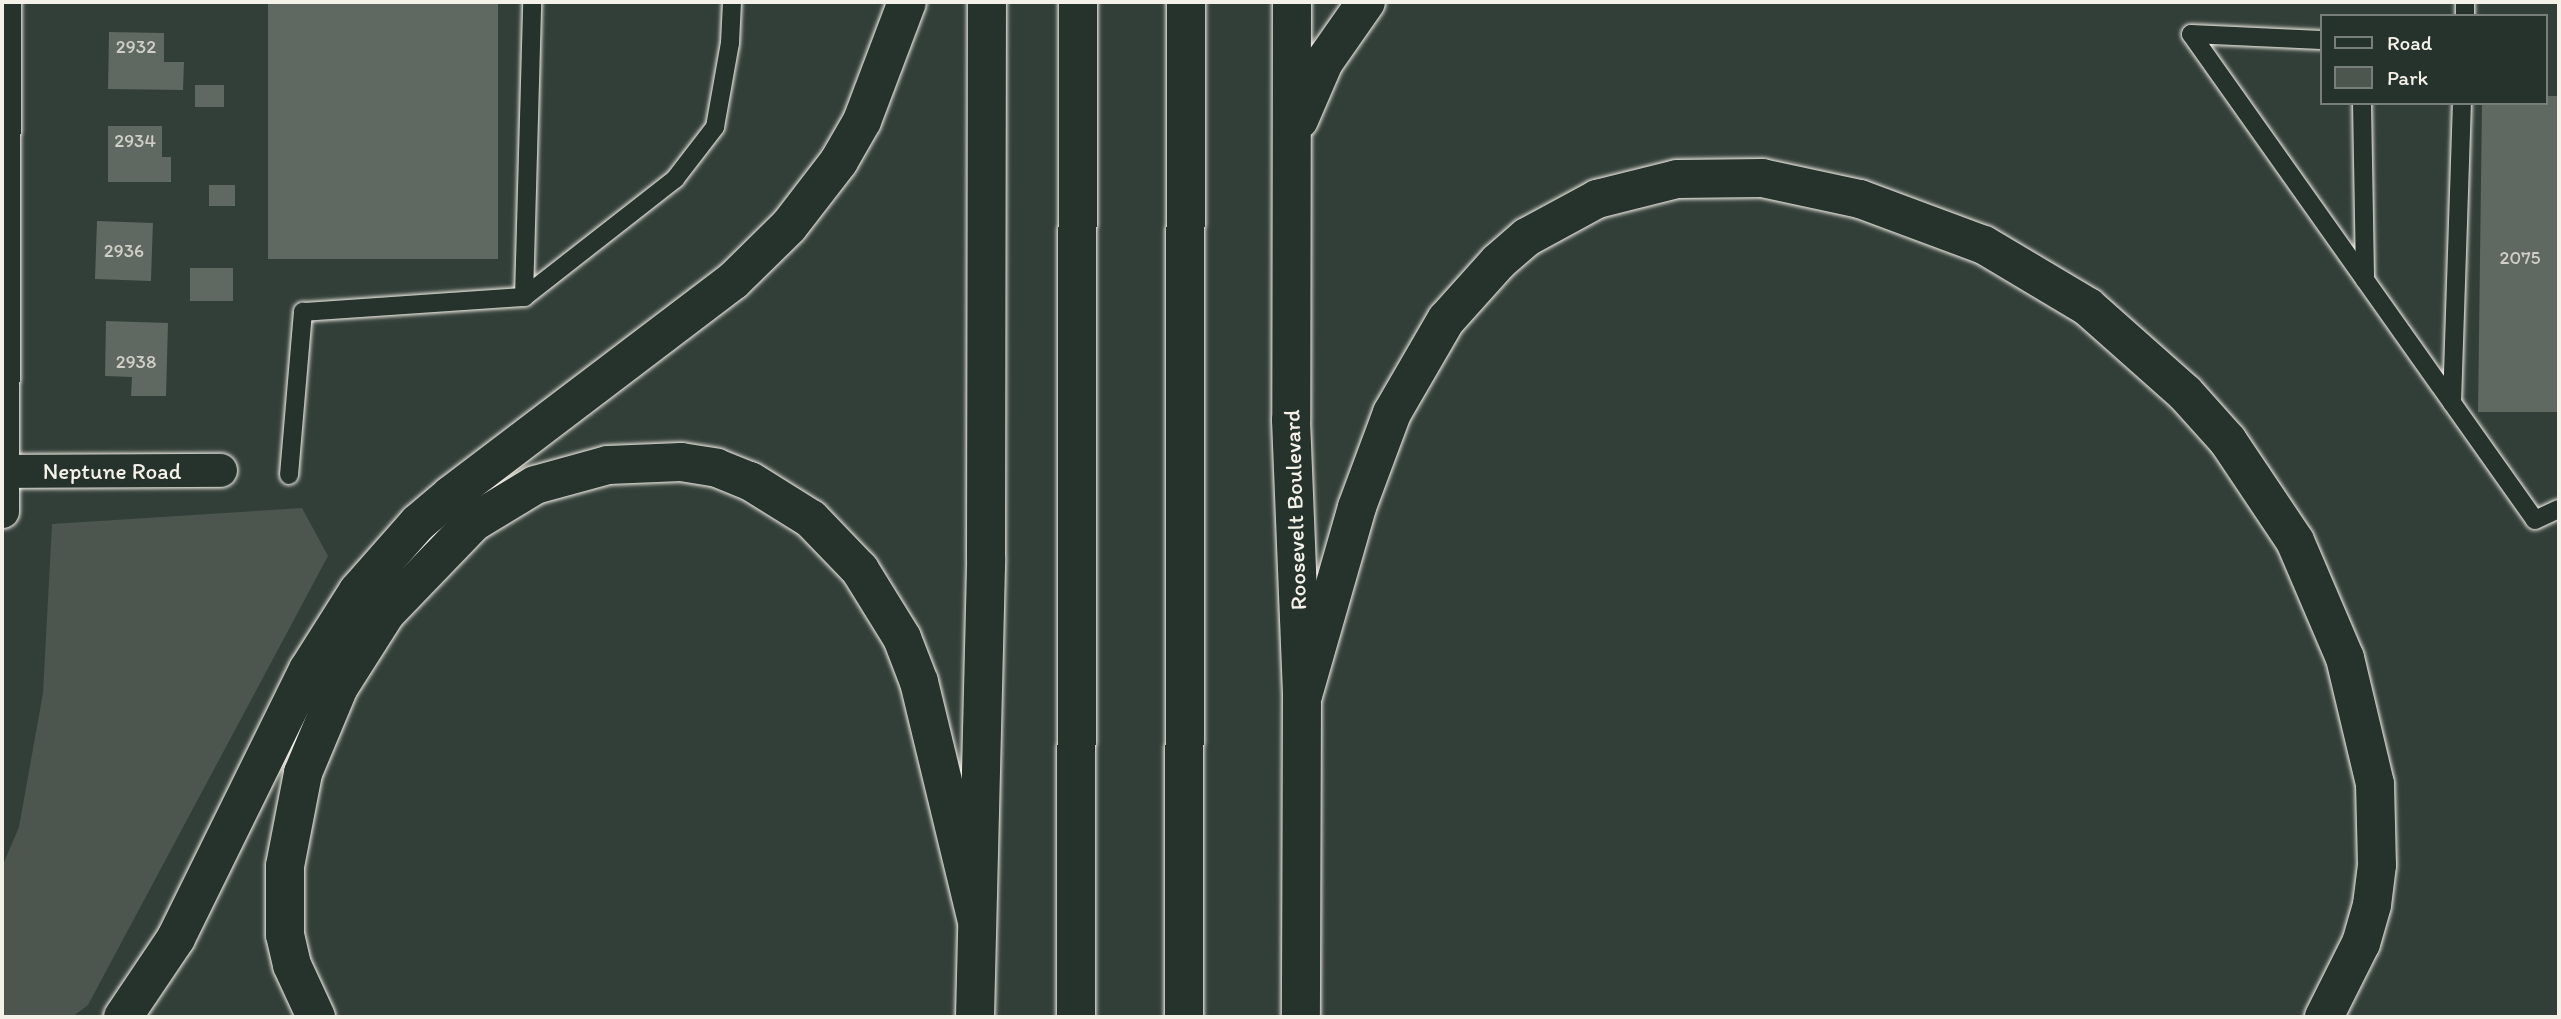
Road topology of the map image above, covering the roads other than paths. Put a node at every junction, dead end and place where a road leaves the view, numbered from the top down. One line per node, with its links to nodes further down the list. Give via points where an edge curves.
1 (4, 2): 14 (street)
2 (532, 2): 16 (lane)
3 (732, 2): 16 (lane, via 730,43 715,127 675,179)
4 (907, 2): 25 (highway, via 862,121 839,161 789,226 733,281 451,495 418,523 358,591 308,670 176,938)
5 (987, 2): 24 (highway, via 986,558)
6 (1078, 2): 28 (highway)
7 (1186, 2): 29 (highway)
8 (1292, 2): 13 (highway, Roosevelt Boulevard)
9 (1366, 2): 13 (highway, via 1324,62)
10 (2320, 40): 15 (lane, via 2191,34)
11 (2362, 105): 15 (lane)
12 (2462, 105): 17 (lane)
13 (1292, 142): 23 (highway, Roosevelt Boulevard, via 1292,420)
14 (3, 226): 19 (street)
15 (2365, 280): 17 (lane)
16 (524, 297): 20 (lane, via 303,312)
17 (2452, 403): 21 (lane, via 2535,520)
18 (220, 470): 19 (street, Neptune Road)
19 (4, 471): 22 (street)
20 (289, 475)
21 (2559, 509)
22 (2, 511)
23 (1302, 699): 30 (highway, Roosevelt Boulevard); 31 (highway, via 1357,507 1392,414 1446,320 1498,262 1527,237 1573,210 1638,186 1677,179 1762,178 1873,203 1984,245 2088,307 2138,348 2228,441 2295,541 2345,658 2375,784 2377,865 2372,905 2356,955)
24 (975, 918): 26 (highway, via 919,682 902,638 860,570 811,519 750,481 717,468 681,462 608,465 535,485 474,522 395,602 339,687 303,774 285,866 285,935 292,965); 27 (highway)
25 (123, 1017)
26 (316, 1017)
27 (975, 1017)
28 (1076, 1017)
29 (1184, 1017)
30 (1301, 1017)
31 (2324, 1017)

